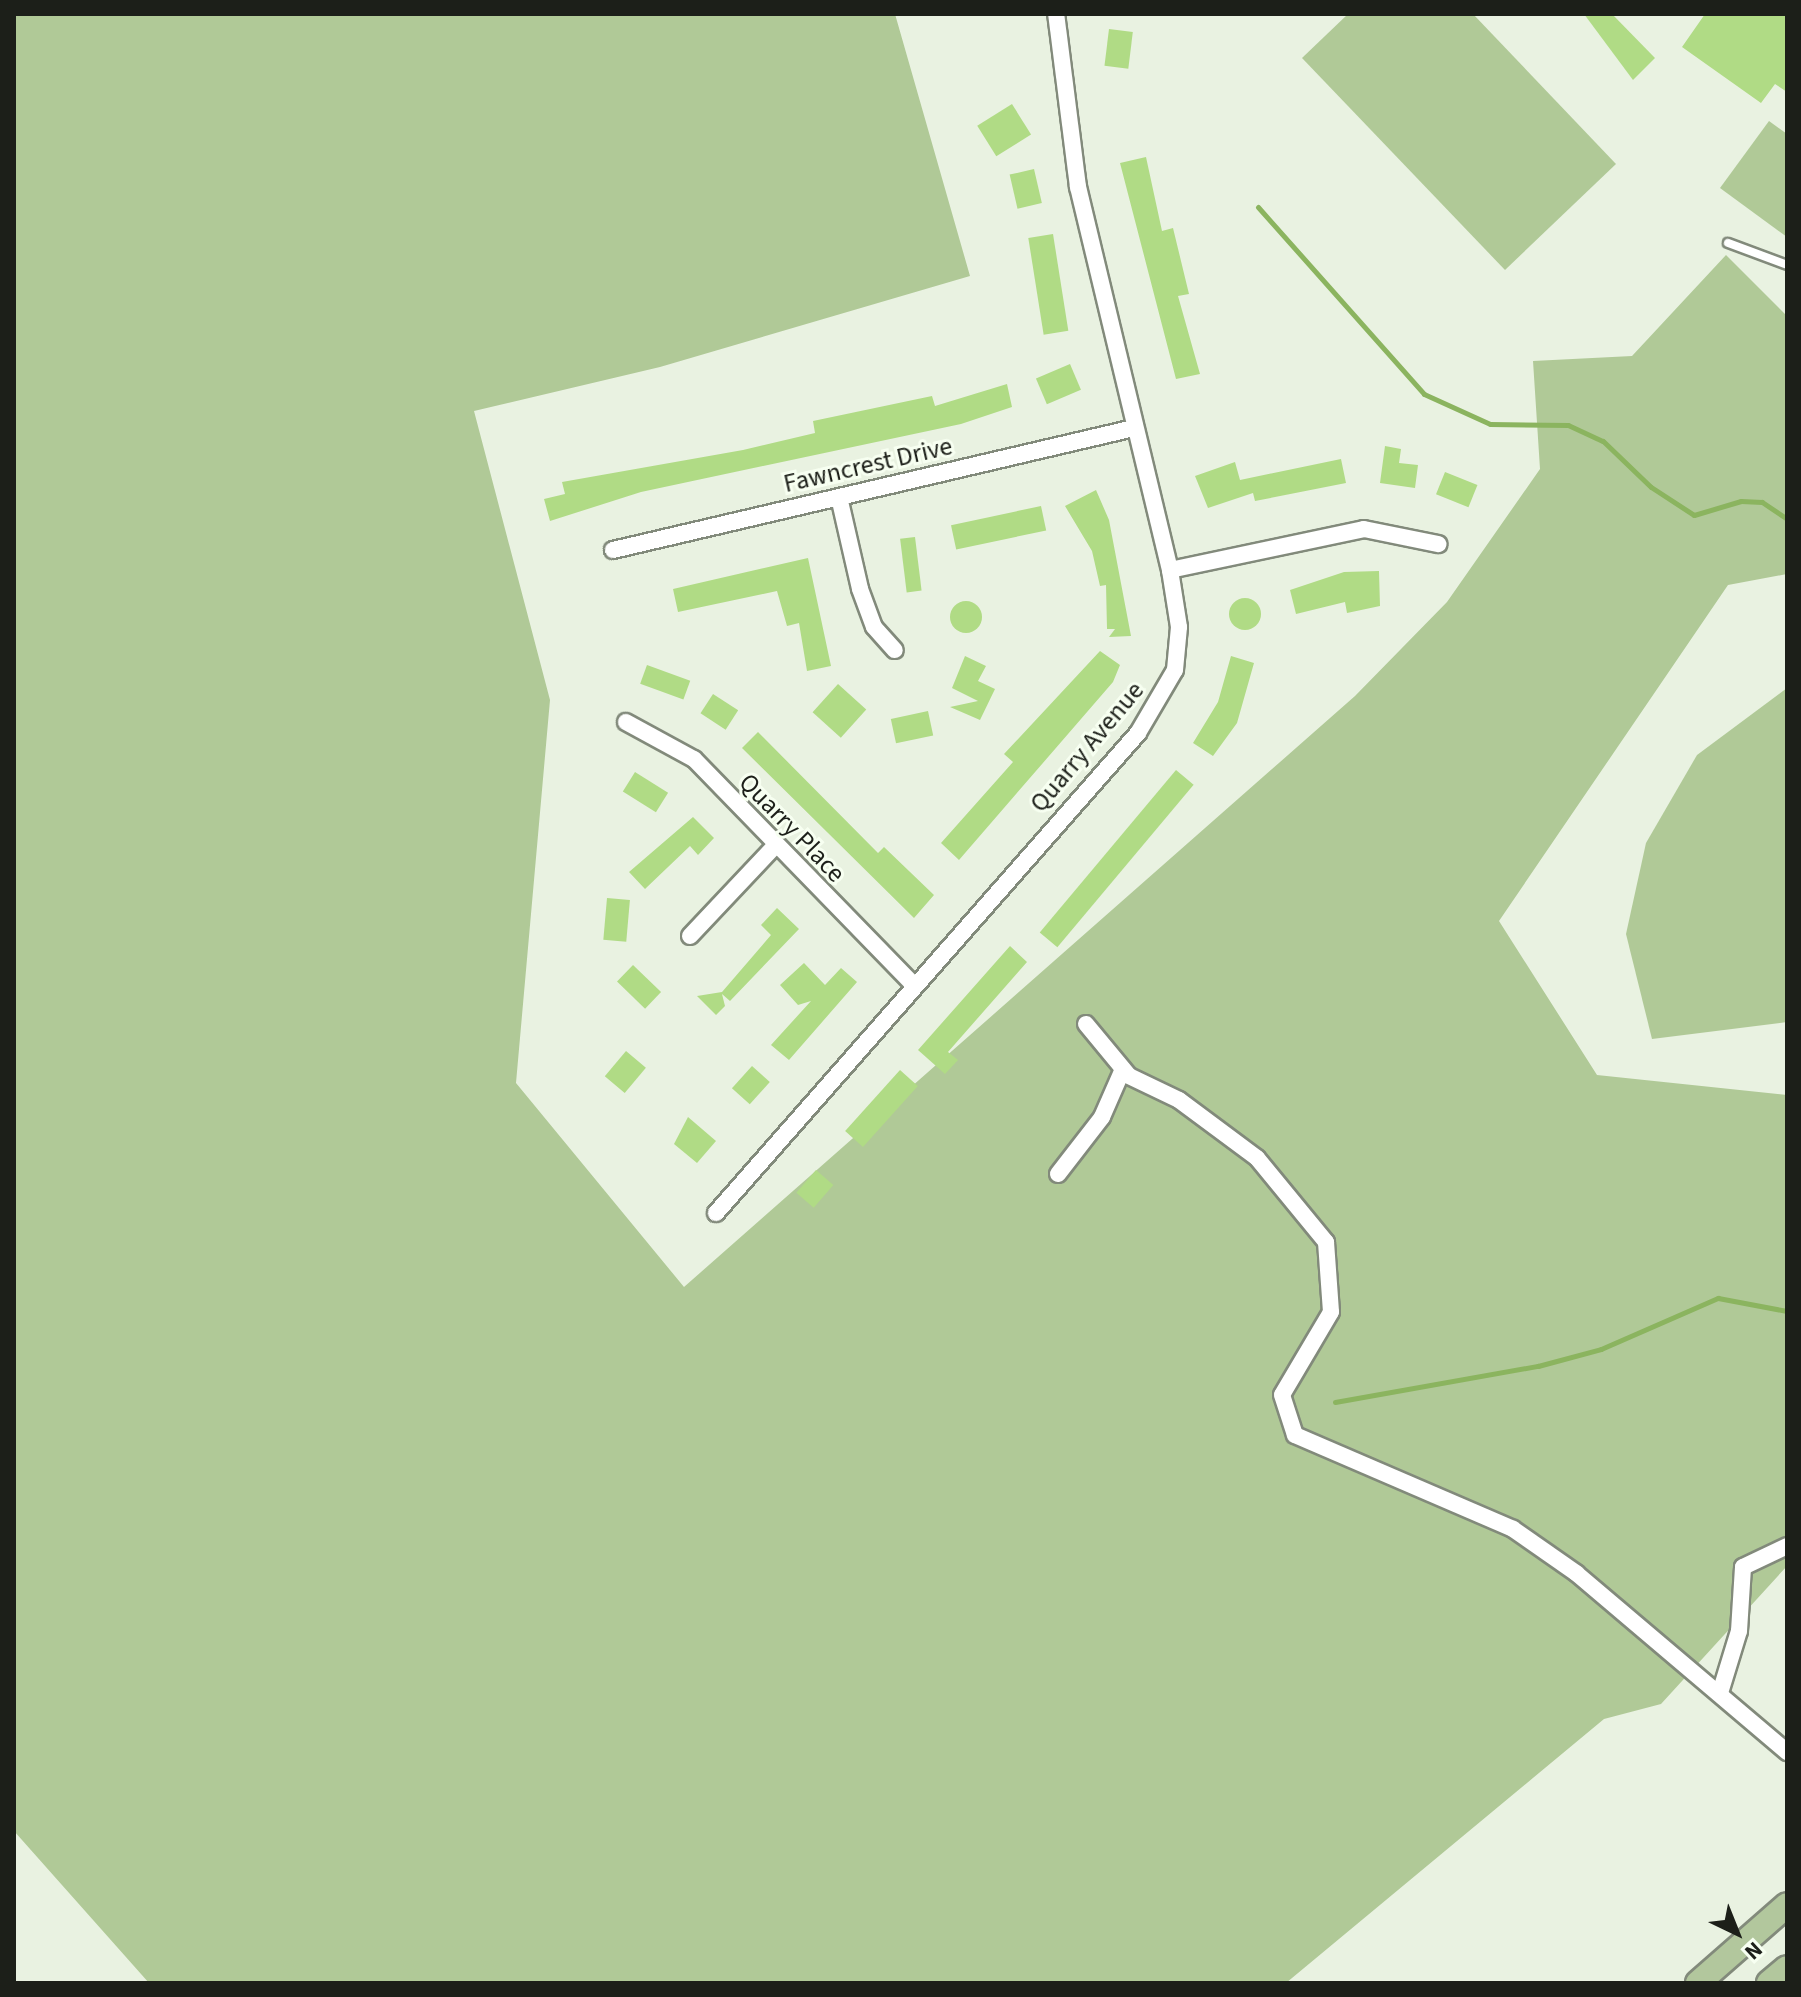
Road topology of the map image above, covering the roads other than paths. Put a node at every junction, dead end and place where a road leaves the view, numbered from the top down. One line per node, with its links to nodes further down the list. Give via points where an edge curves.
1 (1056, 14): 4 (street, Quarry Avenue, via 1078,187)
2 (1728, 243): 3 (lane)
3 (1787, 265)
4 (1134, 428): 5 (street, Fawncrest Drive); 8 (street, Quarry Avenue)
5 (839, 497): 7 (street, Fawncrest Drive); 9 (street, via 865,602)
6 (1438, 544): 8 (street, via 1364,529)
7 (613, 550)
8 (1170, 570): 13 (street, Quarry Avenue, via 1179,643 1163,697)
9 (895, 650)
10 (626, 722): 11 (street, Quarry Place, via 682,749)
11 (774, 847): 12 (street); 13 (street, Quarry Place)
12 (690, 936)
13 (913, 984): 17 (street, Quarry Avenue)
14 (1086, 1024): 15 (street)
15 (1123, 1069): 16 (street, via 1102,1117); 19 (street, via 1257,1158 1326,1242 1331,1312 1282,1395 1295,1435 1513,1529)
16 (1058, 1174)
17 (716, 1213)
18 (1787, 1546): 19 (street, via 1743,1567 1739,1631)
19 (1720, 1693): 20 (street)
20 (1787, 1752)
21 (1787, 1905): 23 (main road)
22 (1787, 1968): 24 (main road)
23 (1698, 1983)
24 (1769, 1983)

